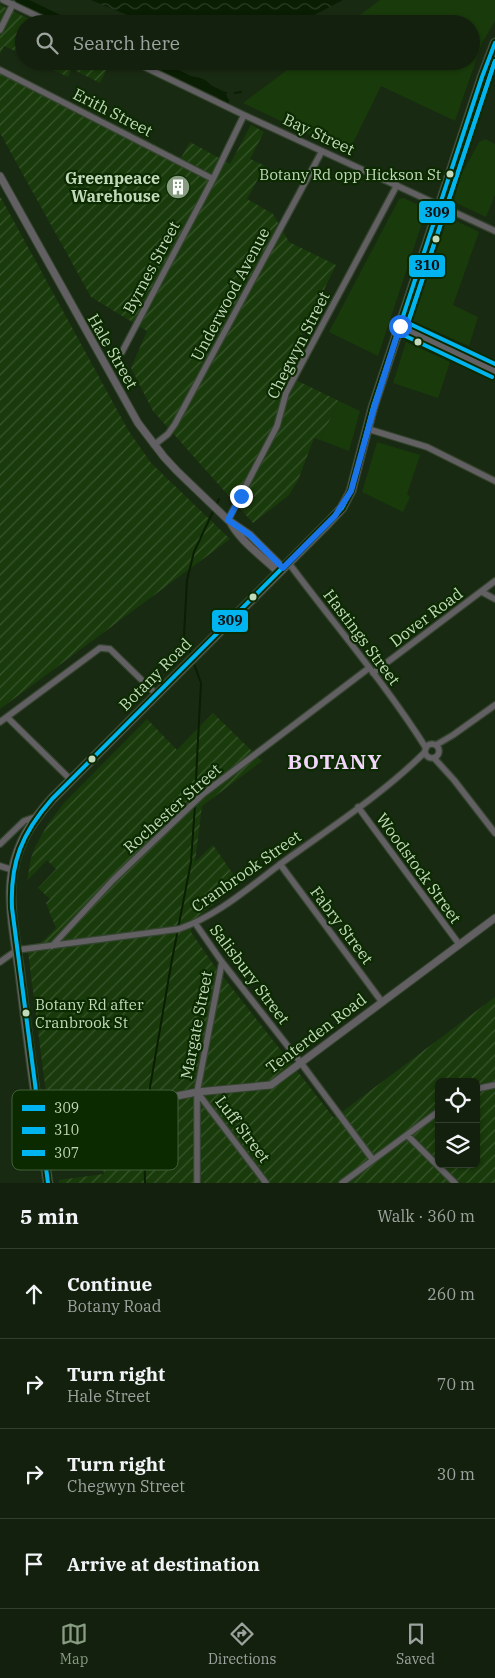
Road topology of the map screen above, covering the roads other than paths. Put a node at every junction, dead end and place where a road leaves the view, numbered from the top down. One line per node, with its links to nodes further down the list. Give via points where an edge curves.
1 (4, 0): 2 (street)
2 (12, 4): 3 (street); 4 (street)
3 (35, 15)
4 (0, 30)
5 (495, 43): 13 (main road, Botany Road)
6 (0, 70): 11 (street, Erith Street)
7 (151, 70): 8 (street, Bay Street)
8 (244, 115): 9 (street, Bay Street); 11 (street, Byrnes Street)
9 (322, 151): 12 (street, Bay Street); 19 (street, Underwood Avenue, via 170,432)
10 (0, 176): 19 (street, Hale Street, via 138,423)
11 (213, 179): 16 (street, Byrnes Street)
12 (397, 185): 13 (street, Bay Street); 21 (street, Chegwyn Street, via 286,393 277,426)
13 (440, 205): 14 (street, Bay Street); 15 (main road, Botany Road)
14 (495, 231)
15 (400, 326): 17 (street); 18 (main road, Botany Road)
16 (122, 352)
17 (495, 371)
18 (368, 429): 20 (street, via 427,447); 22 (main road, Botany Road, via 347,499 335,516)
19 (157, 443): 21 (street, Hale Street, via 177,471)
20 (495, 481)
21 (228, 520): 22 (street, Hale Street, via 250,535)
22 (283, 567): 26 (street, Hastings Street); 28 (main road, Botany Road)
23 (495, 582): 24 (street, Dover Road)
24 (482, 592): 25 (street); 27 (street, Dover Road)
25 (495, 598)
26 (369, 668): 27 (street, Hastings Street); 44 (street, Rochester Street, via 203,794 114,880)
27 (373, 674): 32 (street, Hastings Street)
28 (156, 694): 30 (street, via 110,649 100,648); 33 (main road, Botany Road)
29 (495, 705): 32 (street, Cranbrook Street)
30 (7, 717): 31 (street); 33 (street)
31 (0, 722)
32 (432, 751): 34 (street, Cranbrook Street); 36 (street, Hastings Street)
33 (71, 780): 35 (main road, Botany Road)
34 (358, 807): 38 (street, Cranbrook Street); 43 (street, Woodstock Street)
35 (35, 817): 37 (street, via 24,821); 40 (main road, Botany Road, via 22,840)
36 (495, 833)
37 (0, 844)
38 (280, 864): 42 (street, Cranbrook Street); 48 (street, Fabry Street)
39 (0, 866): 40 (street)
40 (13, 870): 45 (main road, Botany Road, via 12,901)
41 (495, 918): 43 (street, Tenterden Road)
42 (195, 923): 44 (street, Cranbrook Street); 47 (street, Salisbury Street)
43 (459, 944): 48 (street, Tenterden Road)
44 (52, 946): 45 (street, Cranbrook Street)
45 (17, 950): 46 (street); 52 (main road, Botany Road)
46 (0, 962)
47 (222, 962): 49 (street, Salisbury Street); 53 (street, Margate Street)
48 (382, 1002): 49 (street, Tenterden Road)
49 (301, 1063): 53 (street, Tenterden Road, via 271,1085); 57 (street, Salisbury Street)
50 (495, 1085): 51 (street)
51 (480, 1088)
52 (35, 1090)
53 (197, 1092): 54 (street, Tenterden Road); 60 (street, Margate Street); 61 (street, Luff Street)
54 (178, 1096)
55 (435, 1114): 56 (street)
56 (407, 1135): 57 (street); 63 (street)
57 (373, 1160): 62 (street)
58 (46, 1170): 59 (main road, Botany Road)
59 (48, 1183)
60 (197, 1183)
61 (266, 1183)
62 (342, 1183)
63 (455, 1183)

